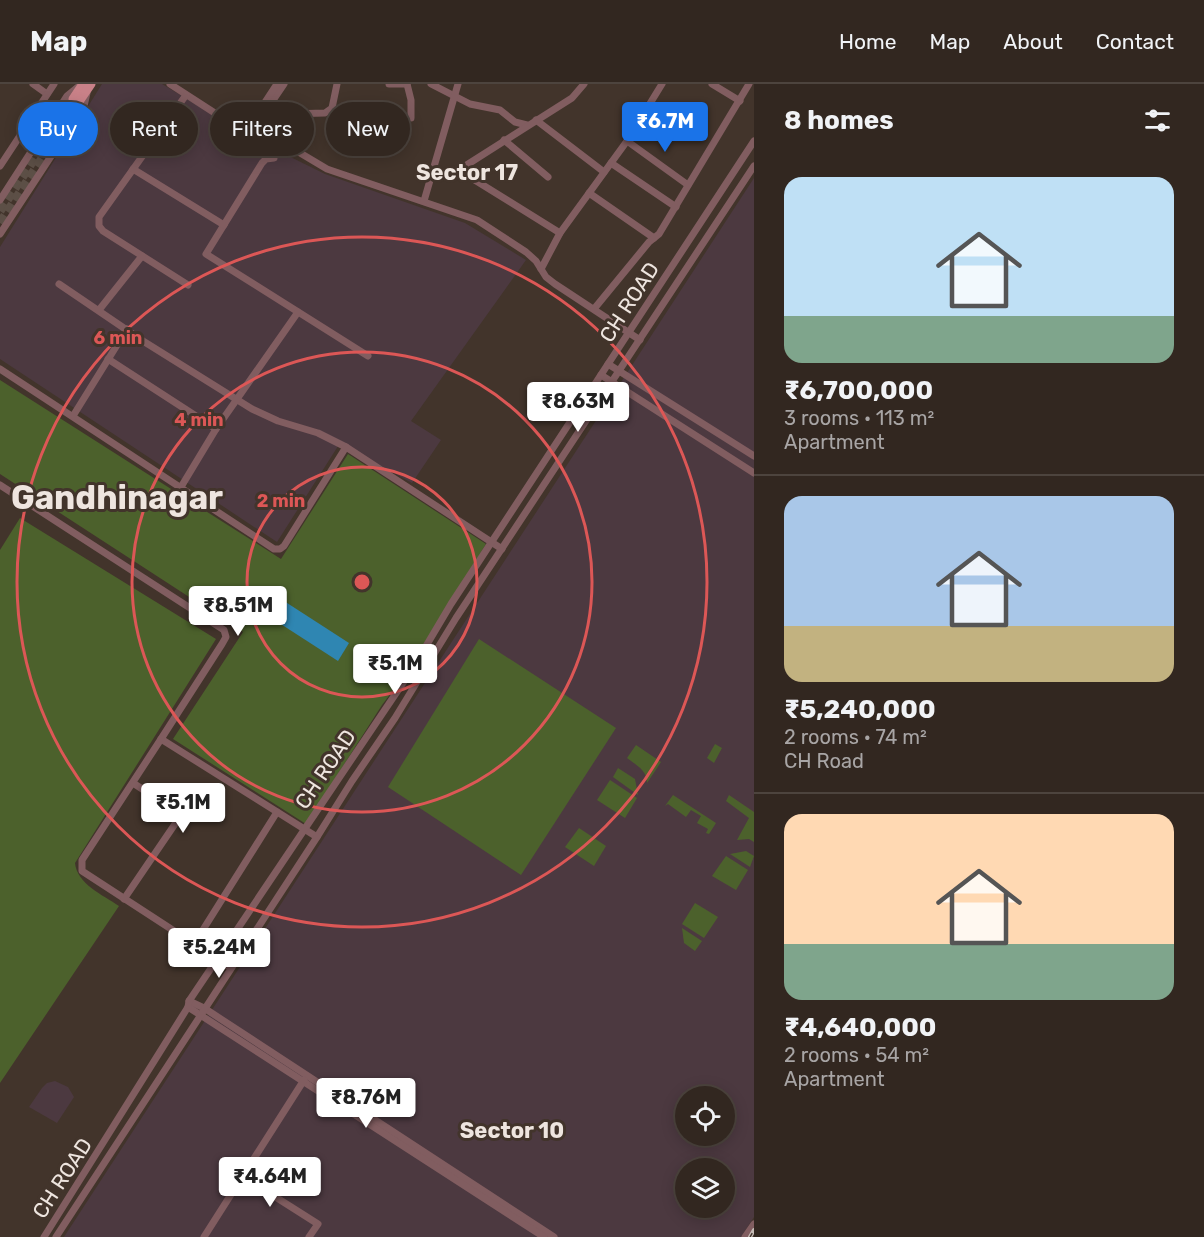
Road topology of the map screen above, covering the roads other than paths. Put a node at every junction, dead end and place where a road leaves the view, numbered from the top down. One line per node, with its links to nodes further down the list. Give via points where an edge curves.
1 (33, 84): 16 (street)
2 (54, 84): 16 (street)
3 (170, 84): 17 (street)
4 (277, 84): 22 (street)
5 (284, 84): 20 (street)
6 (337, 84): 20 (street, via 332,108 325,113 288,114)
7 (389, 84): 8 (street)
8 (407, 84): 24 (street)
9 (431, 84): 18 (street)
10 (458, 84): 18 (street)
11 (584, 84): 25 (street, via 572,98)
12 (662, 84): 28 (street)
13 (712, 84): 21 (street)
14 (749, 84): 21 (street)
15 (86, 85): 19 (main road); 40 (street, via 68,96); 45 (street, via 84,106)
16 (47, 94): 33 (street)
17 (186, 94): 23 (street); 35 (street)
18 (454, 94): 26 (street, via 474,105 500,110 515,122); 41 (street)
19 (76, 101)
20 (272, 101)
21 (740, 101): 38 (street)
22 (265, 102)
23 (210, 110)
24 (411, 118)
25 (536, 120): 26 (street); 36 (street)
26 (527, 125): 27 (street)
27 (504, 140): 37 (street); 44 (street, via 465,166 465,174)
28 (627, 141): 32 (street); 38 (street)
29 (754, 141): 55 (street, CH ROAD)
30 (305, 156): 41 (street, via 327,169)
31 (274, 158): 43 (street, via 262,163)
32 (611, 163): 36 (street); 42 (street)
33 (0, 166)
34 (754, 166): 56 (street, CH ROAD)
35 (133, 169): 43 (street); 47 (street, via 98,221 103,231)
36 (604, 172): 39 (street)
37 (548, 177)
38 (688, 185): 42 (street)
39 (589, 193): 44 (street); 46 (street)
40 (0, 200)
41 (424, 201): 48 (street, via 477,220 526,252)
42 (676, 207): 46 (street)
43 (224, 225): 53 (street, via 206,254)
44 (560, 233): 48 (street)
45 (0, 234)
46 (654, 238): 51 (street)
47 (142, 256): 50 (street); 52 (street)
48 (541, 269): 51 (street, via 555,284)
49 (59, 284): 52 (street)
50 (188, 285)
51 (594, 309): 55 (street)
52 (99, 310): 54 (street)
53 (298, 312): 57 (street); 64 (street)
54 (127, 329): 58 (street); 64 (street)
55 (629, 332): 56 (street); 59 (street, CH ROAD)
56 (640, 340): 61 (street, CH ROAD)
57 (368, 357)
58 (108, 359): 65 (street); 66 (street)
59 (608, 364): 61 (street); 62 (street, CH ROAD)
60 (0, 369): 65 (street)
61 (620, 372): 63 (street, CH ROAD); 68 (street)
62 (601, 375): 63 (street); 72 (street, CH ROAD)
63 (611, 382): 69 (street); 73 (street, CH ROAD)
64 (237, 400): 66 (street); 67 (street, via 278,421 318,433)
65 (73, 416): 71 (street)
66 (216, 429): 71 (street)
67 (346, 447): 71 (street, via 280,549 274,549); 72 (street)
68 (754, 456)
69 (754, 473)
70 (0, 485): 74 (street, via 224,630 222,644)
71 (181, 487)
72 (493, 543): 73 (street); 77 (street, CH ROAD)
73 (502, 549): 78 (street, CH ROAD)
74 (161, 739): 75 (street); 76 (street)
75 (133, 783): 79 (street, via 81,865 87,875); 79 (street, via 171,808 177,817)
76 (276, 812): 77 (street); 80 (street)
77 (304, 829): 78 (street); 81 (street, CH ROAD)
78 (317, 837): 82 (street, CH ROAD)
79 (124, 899): 80 (street)
80 (194, 944): 81 (street)
81 (217, 959): 82 (street); 83 (street, CH ROAD)
82 (231, 968): 84 (street, CH ROAD)
83 (189, 1004): 84 (street); 88 (street, CH ROAD)
84 (202, 1012): 85 (street); 89 (street, CH ROAD)
85 (304, 1078): 86 (street); 92 (street); 93 (street)
86 (244, 1177): 90 (street); 91 (street, via 318,1224)
87 (754, 1224): 94 (street)
88 (44, 1237)
89 (56, 1237)
90 (204, 1237)
91 (309, 1237)
92 (544, 1237)
93 (554, 1237)
94 (746, 1237)

